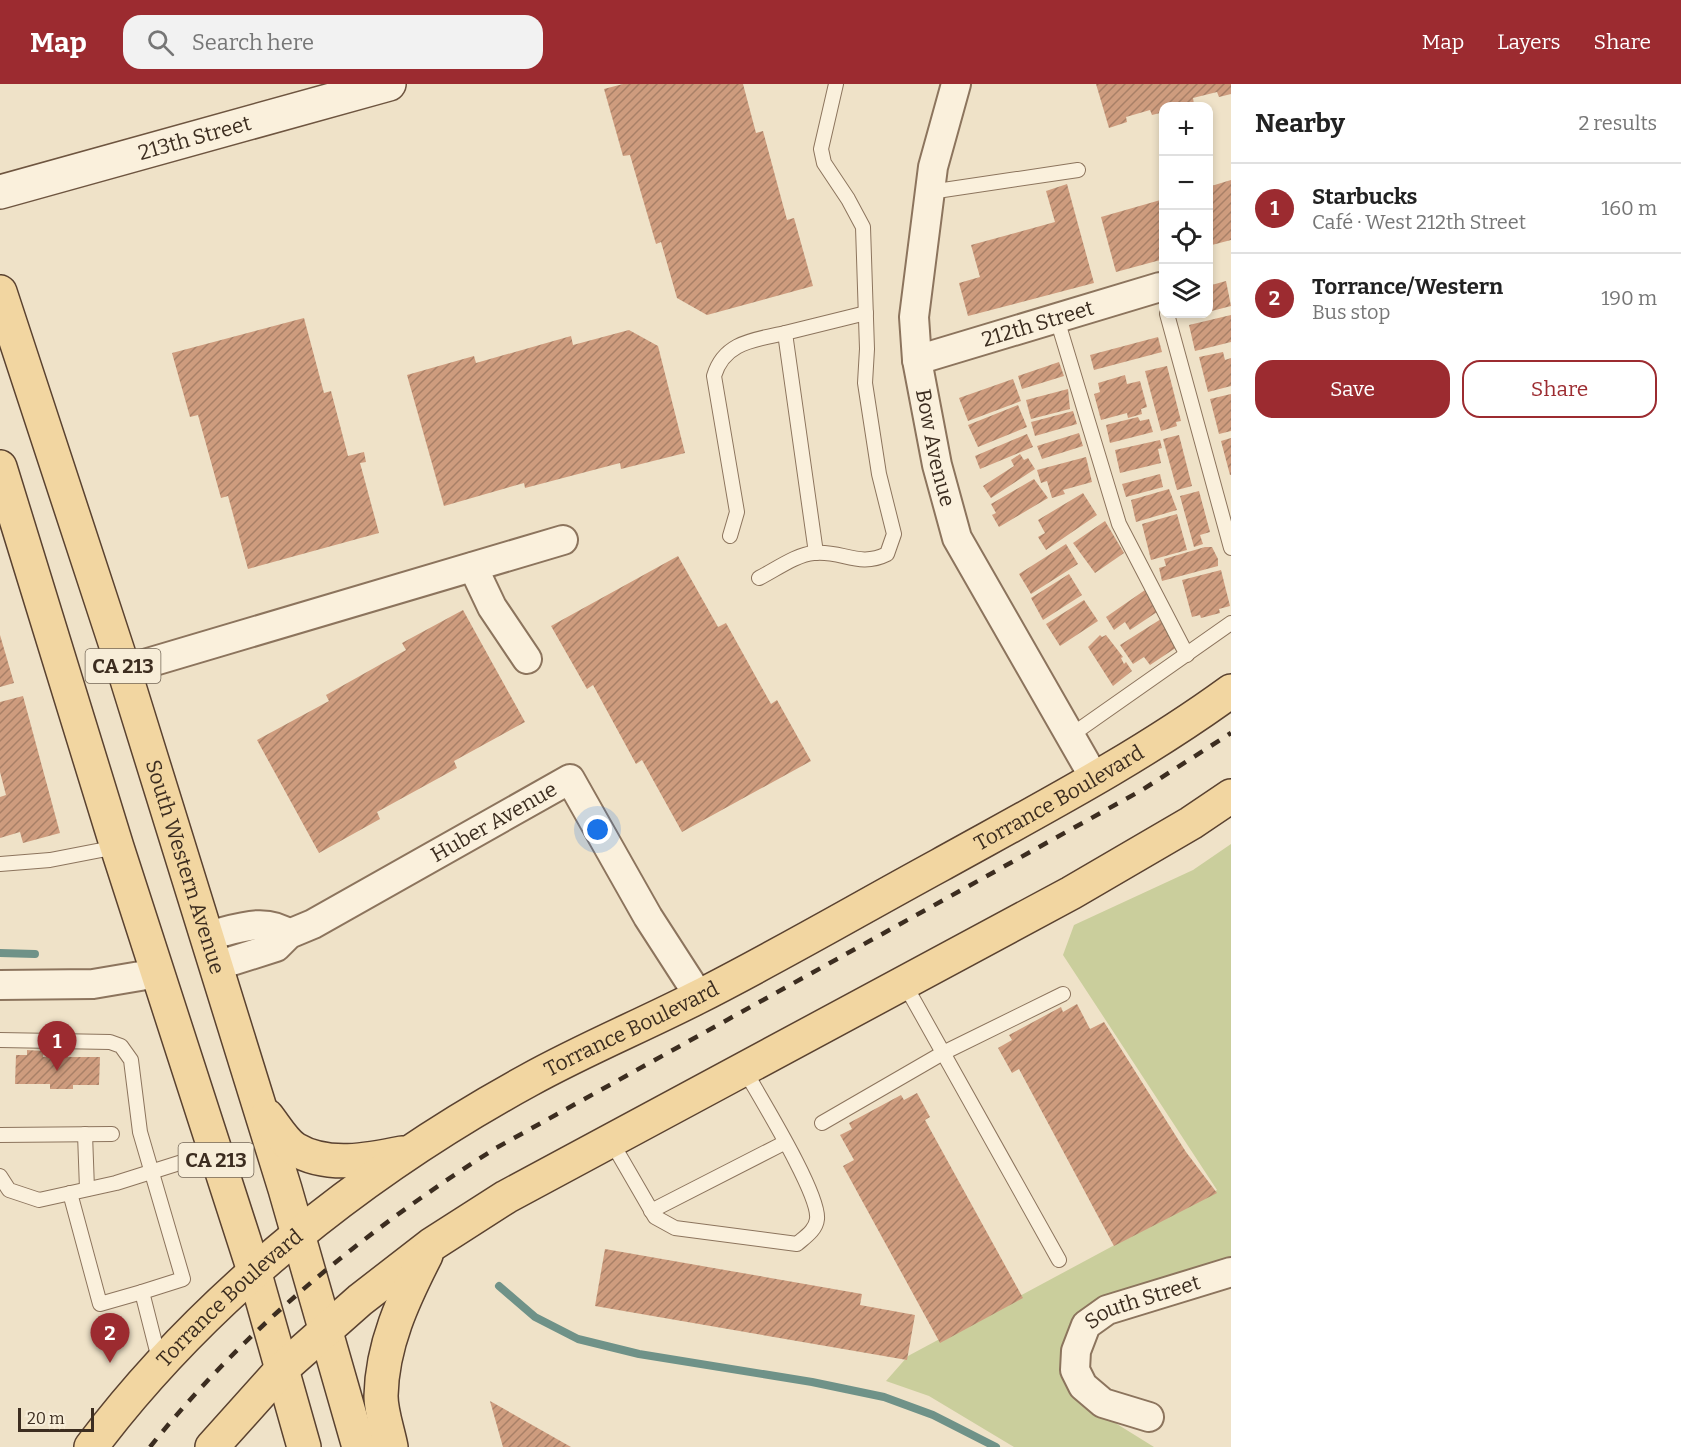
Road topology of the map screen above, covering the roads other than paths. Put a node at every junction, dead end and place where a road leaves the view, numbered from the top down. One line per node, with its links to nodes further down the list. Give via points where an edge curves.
1 (389, 84): 5 (street, 213th Street)
2 (836, 84): 9 (lane, via 821,149 824,163 863,226)
3 (956, 84): 6 (street, Bow Avenue)
4 (1078, 170): 6 (lane)
5 (0, 192)
6 (930, 192): 13 (street, Bow Avenue, via 914,317)
7 (0, 292): 24 (main road, South Western Avenue / CA 213)
8 (1159, 301): 11 (street, 212th Street)
9 (866, 313): 12 (lane); 18 (lane, via 869,423 894,534 887,554 874,561)
10 (1168, 318): 17 (lane)
11 (1057, 319): 13 (street, 212th Street); 22 (lane, via 1119,524)
12 (786, 333): 15 (lane, via 739,345 719,360 714,376 737,512); 18 (lane)
13 (917, 360): 26 (street, Bow Avenue, via 937,465 957,538)
14 (0, 467): 29 (main road, CA 213)
15 (730, 536)
16 (563, 540): 19 (street)
17 (1231, 548)
18 (816, 553): 20 (lane)
19 (473, 567): 23 (street, via 492,607); 24 (street)
20 (759, 578)
21 (1231, 623): 22 (lane)
22 (1187, 655): 26 (lane)
23 (527, 659)
24 (124, 670): 31 (main road, South Western Avenue / CA 213)
25 (1231, 691): 27 (main road, Torrance Boulevard, via 1176,731)
26 (1070, 736): 27 (street, Bow Avenue)
27 (1095, 779): 36 (main road, Torrance Boulevard)
28 (1231, 796): 33 (main road, via 1071,893)
29 (117, 847): 30 (lane, via 50,860); 32 (main road, CA 213)
30 (0, 864)
31 (211, 951): 36 (street, Huber Avenue, via 276,947 289,934 570,778 648,917); 40 (main road, South Western Avenue / CA 213)
32 (158, 973): 34 (street, via 93,984); 48 (main road, CA 213)
33 (904, 983): 38 (lane); 39 (main road)
34 (0, 985)
35 (1063, 994): 38 (lane)
36 (699, 996): 47 (main road, Torrance Boulevard, via 529,1080)
37 (0, 1040): 49 (lane, via 110,1042 121,1046 131,1060 141,1132)
38 (944, 1053): 41 (lane); 56 (lane)
39 (744, 1069): 45 (main road); 46 (lane)
40 (258, 1105): 47 (main road, via 294,1148 321,1157 363,1162); 54 (main road, South Western Avenue / CA 213)
41 (822, 1123)
42 (85, 1134): 43 (lane); 44 (lane); 51 (lane)
43 (112, 1134)
44 (0, 1135)
45 (610, 1141): 53 (lane); 55 (main road, via 506,1197)
46 (784, 1143): 53 (lane); 53 (lane, via 812,1193 818,1218 814,1228 797,1244 675,1228 655,1217)
47 (412, 1150): 54 (main road, Torrance Boulevard)
48 (214, 1152): 49 (lane); 58 (main road, CA 213)
49 (153, 1171): 51 (lane); 59 (lane, via 161,1214 183,1279)
50 (0, 1176): 52 (lane, via 9,1190 39,1200)
51 (87, 1189): 52 (lane)
52 (70, 1193): 59 (lane, via 96,1264 100,1304)
53 (651, 1210)
54 (298, 1234): 58 (main road, Torrance Boulevard); 60 (main road, South Western Avenue / CA 213)
55 (431, 1245): 60 (main road); 68 (main road, via 399,1308 386,1351 381,1398)
56 (1059, 1260)
57 (1231, 1272): 63 (street, South Street, via 1107,1310 1086,1325 1076,1351 1075,1371 1083,1386 1103,1403)
58 (255, 1274): 61 (main road, Torrance Boulevard); 62 (main road, CA 213)
59 (142, 1292): 61 (lane)
60 (327, 1331): 62 (main road); 67 (main road, South Western Avenue / CA 213)
61 (160, 1365): 64 (main road, Torrance Boulevard, via 128,1398)
62 (282, 1369): 65 (main road); 66 (main road, CA 213)
63 (1149, 1417)
64 (91, 1447)
65 (212, 1447)
66 (304, 1447)
67 (359, 1447)
68 (391, 1447)

